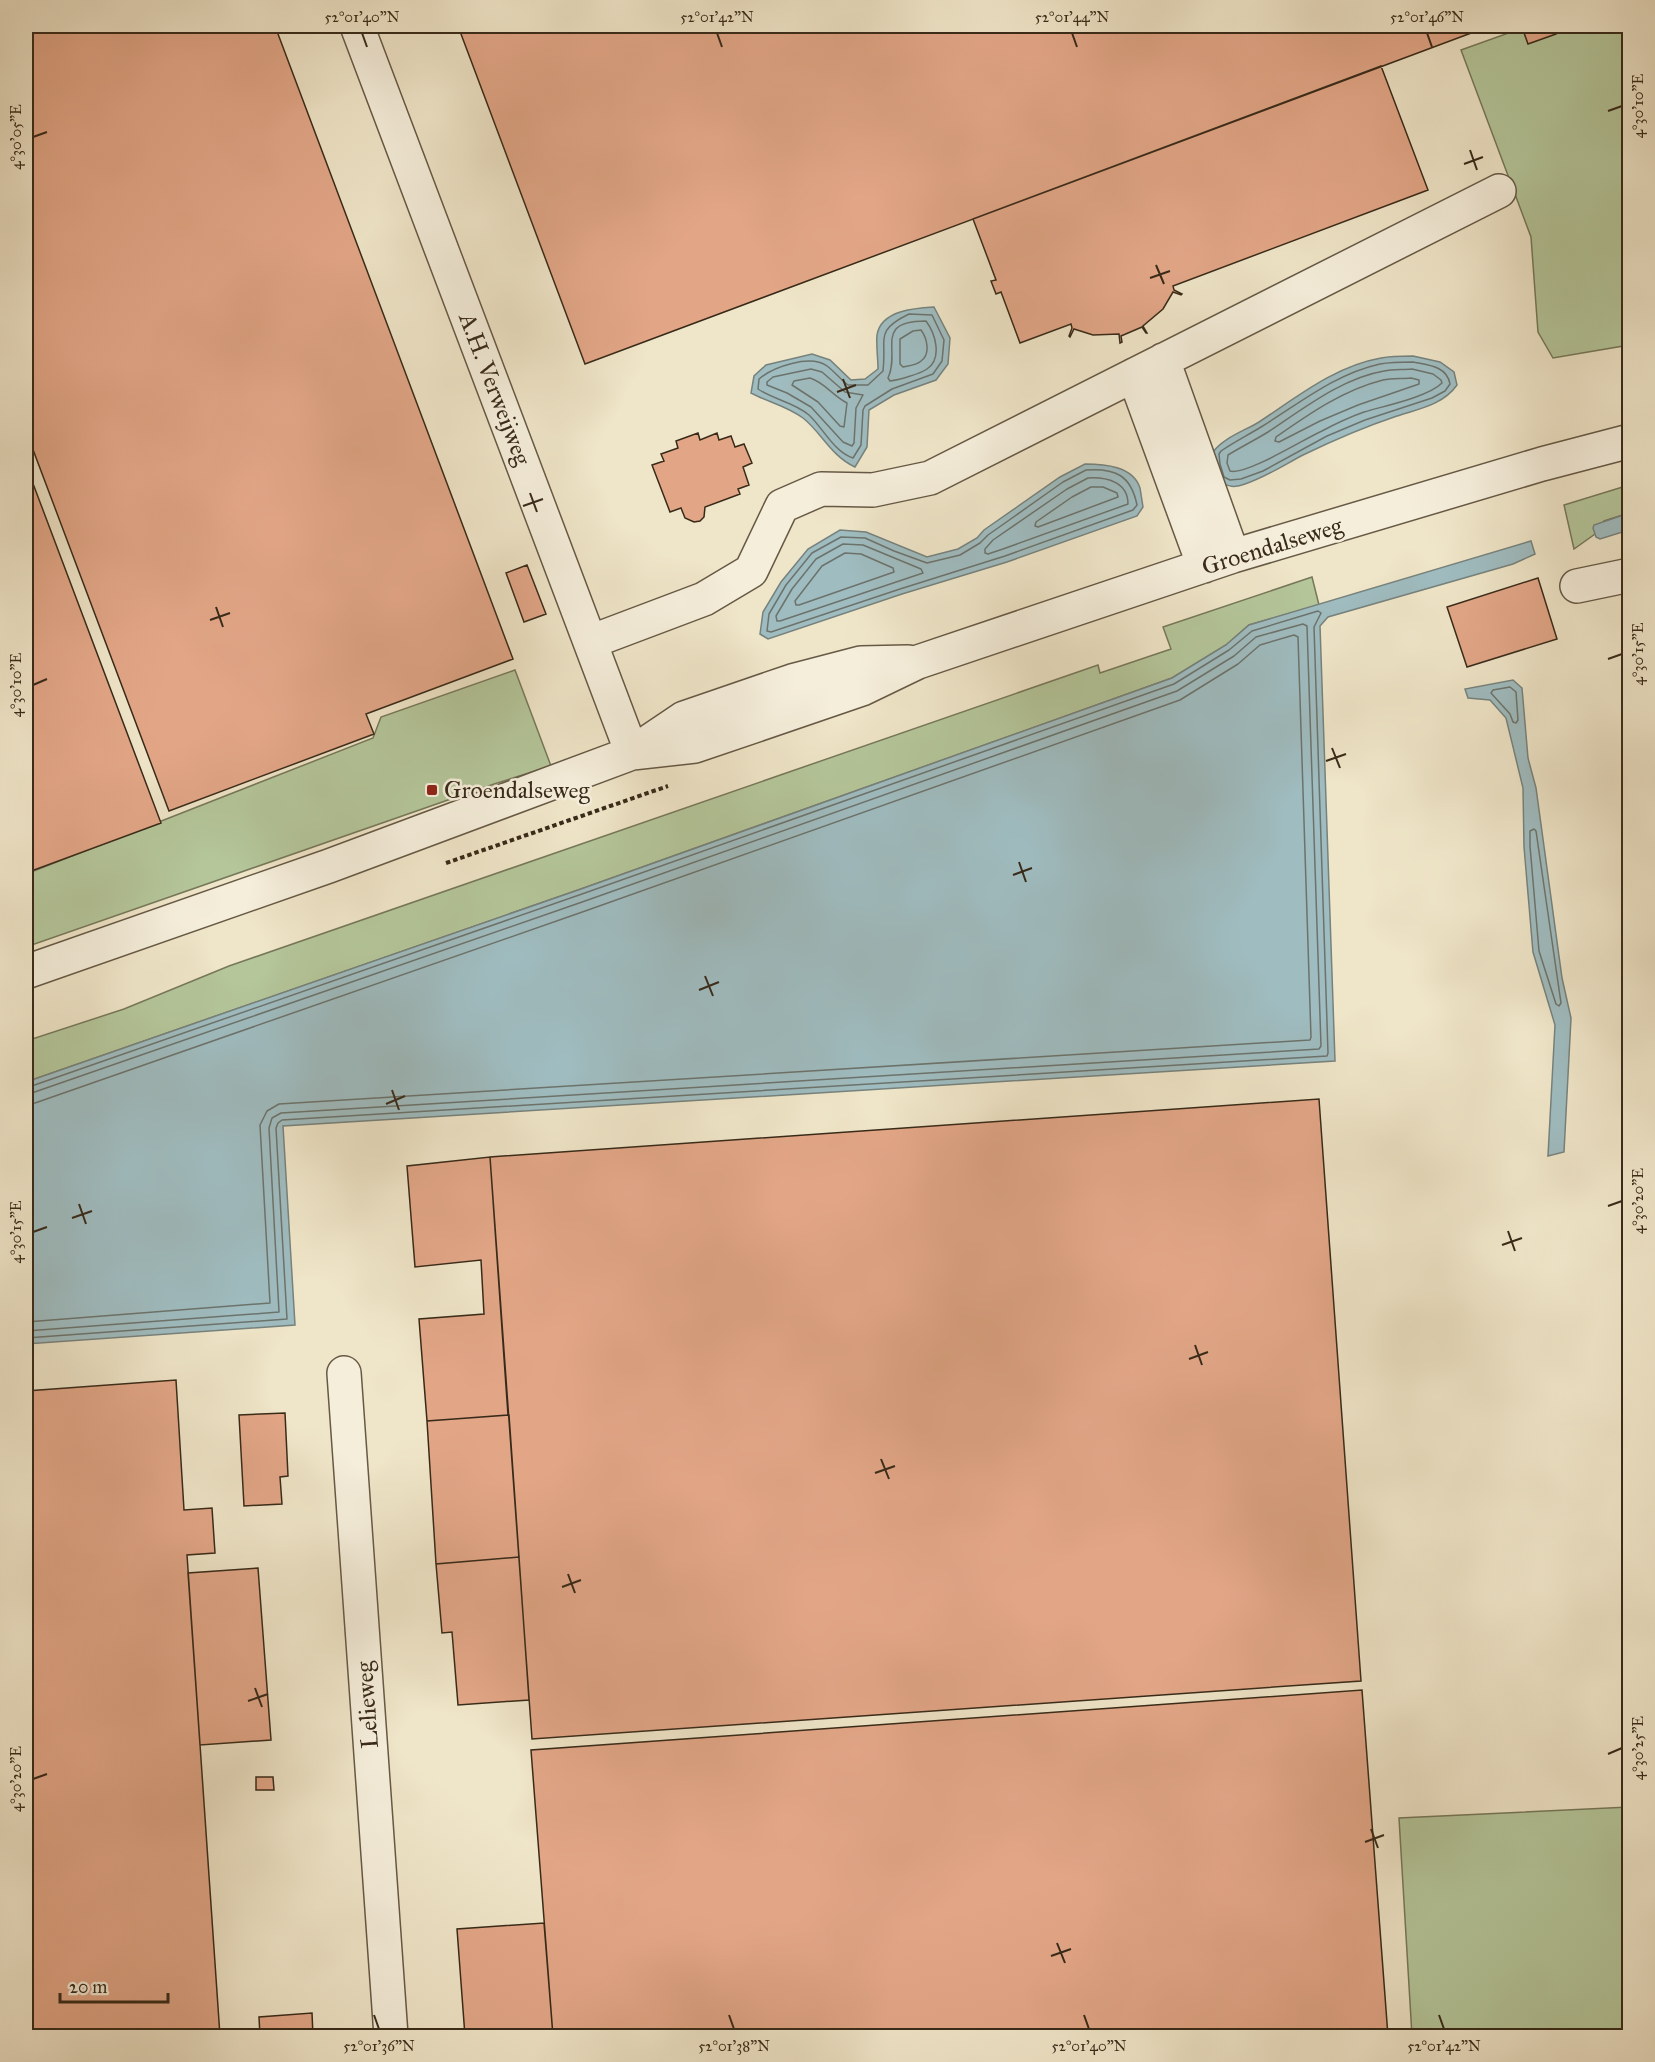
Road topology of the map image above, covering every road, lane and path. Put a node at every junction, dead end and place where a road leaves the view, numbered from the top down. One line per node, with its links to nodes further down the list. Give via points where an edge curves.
1 (357, 26): 9 (street, A.H. Verweijweg)
2 (1499, 191): 3 (street)
3 (1163, 360): 4 (street); 6 (street)
4 (1134, 375): 6 (street); 9 (street, via 930,478 873,490 821,489 782,506 751,571 704,599)
5 (1629, 441): 6 (street, Groendalseweg)
6 (1218, 561): 10 (street, Groendalseweg, via 918,662 861,663 792,681 684,718)
7 (1629, 575): 8 (street)
8 (1578, 586)
9 (590, 642): 10 (street, A.H. Verweijweg)
10 (632, 753): 11 (street, Groendalseweg, via 329,866)
11 (26, 972)
12 (344, 1373): 13 (street, Lelieweg)
13 (391, 2037)

